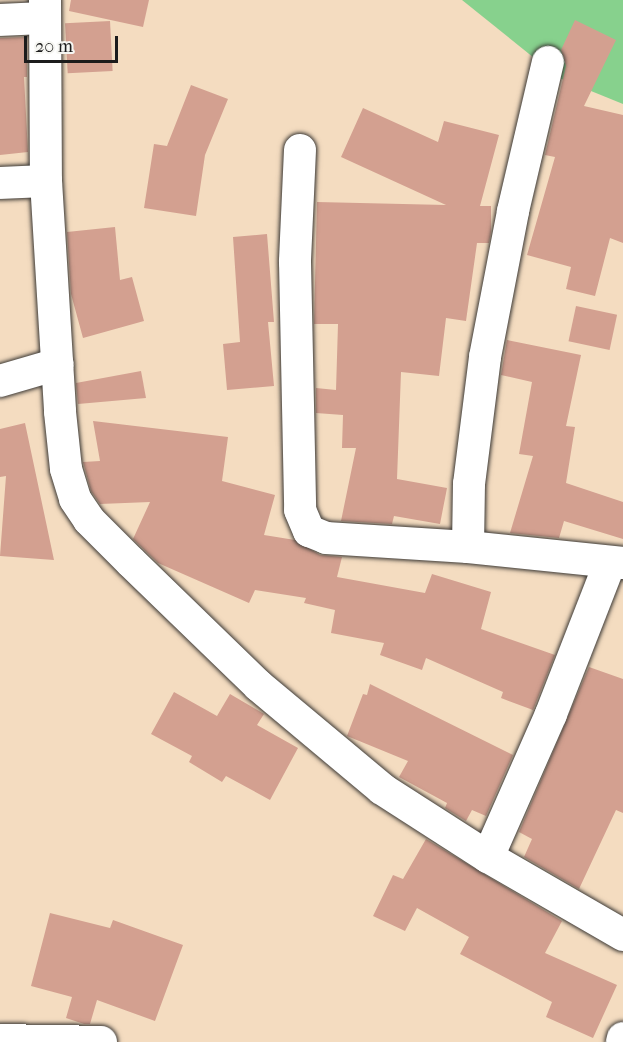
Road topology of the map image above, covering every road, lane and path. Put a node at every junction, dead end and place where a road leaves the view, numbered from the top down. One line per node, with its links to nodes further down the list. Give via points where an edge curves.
1 (44, 9): 2 (street); 5 (street)
2 (0, 20)
3 (548, 62): 9 (street, via 513,211 485,357 469,484)
4 (300, 150): 9 (street, via 295,261 300,510 304,523 309,531 326,538)
5 (46, 181): 6 (street); 7 (street)
6 (0, 183)
7 (58, 364): 8 (street); 11 (street, via 66,469 75,499 89,520 267,693 382,789)
8 (0, 381)
9 (468, 547): 10 (street)
10 (616, 563): 11 (street)
11 (488, 857): 12 (street)
12 (623, 935)
13 (0, 1040): 14 (street)
14 (101, 1042)

